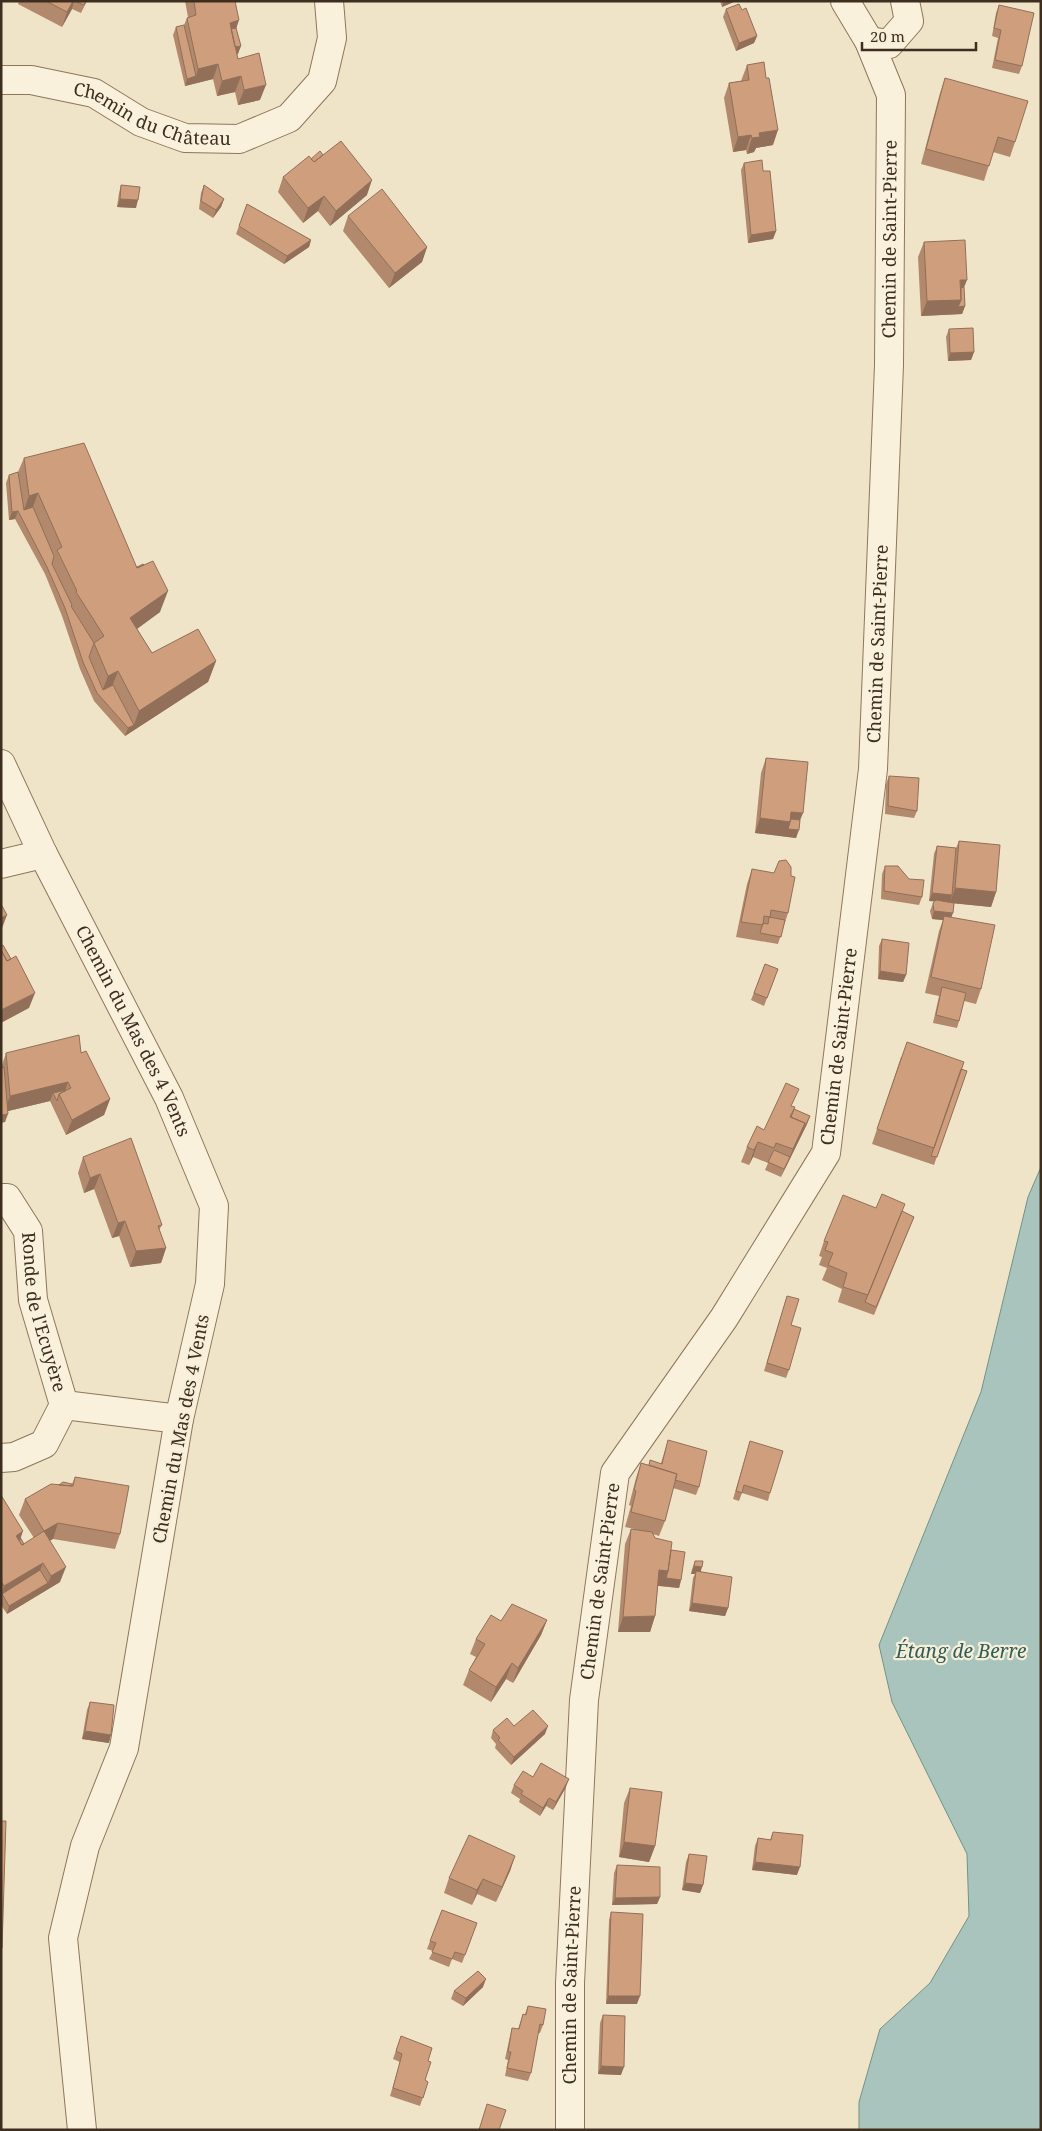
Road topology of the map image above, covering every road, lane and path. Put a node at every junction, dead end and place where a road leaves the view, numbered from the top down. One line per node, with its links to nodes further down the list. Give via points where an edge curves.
1 (329, 1): 5 (street, Chemin du Château, via 332,38 322,81 289,118 239,139 185,138 141,122 94,93 31,80)
2 (845, 1): 4 (street, Chemin de Saint-Pierre)
3 (905, 1): 4 (street, via 909,21 889,44)
4 (869, 41): 14 (street, Chemin de Saint-Pierre, via 891,95 890,365 873,769 826,1153 724,1318 615,1473 584,1700 570,1982)
5 (1, 80)
6 (1, 764): 7 (street, Chemin du Mas des 4 Vents)
7 (43, 854): 8 (street); 11 (street, Chemin du Mas des 4 Vents, via 169,1098 214,1206 210,1284)
8 (1, 864)
9 (1, 1198): 10 (street, Ronde de l'Ecuyère, via 7,1198 28,1231 32,1300)
10 (64, 1405): 11 (street, Ronde de l'Ecuyère); 12 (street, Ronde de l'Ecuyère, via 44,1444 14,1457)
11 (179, 1419): 13 (street, Chemin du Mas des 4 Vents, via 124,1748 85,1846 63,1938)
12 (1, 1458)
13 (82, 2130)
14 (570, 2130)

